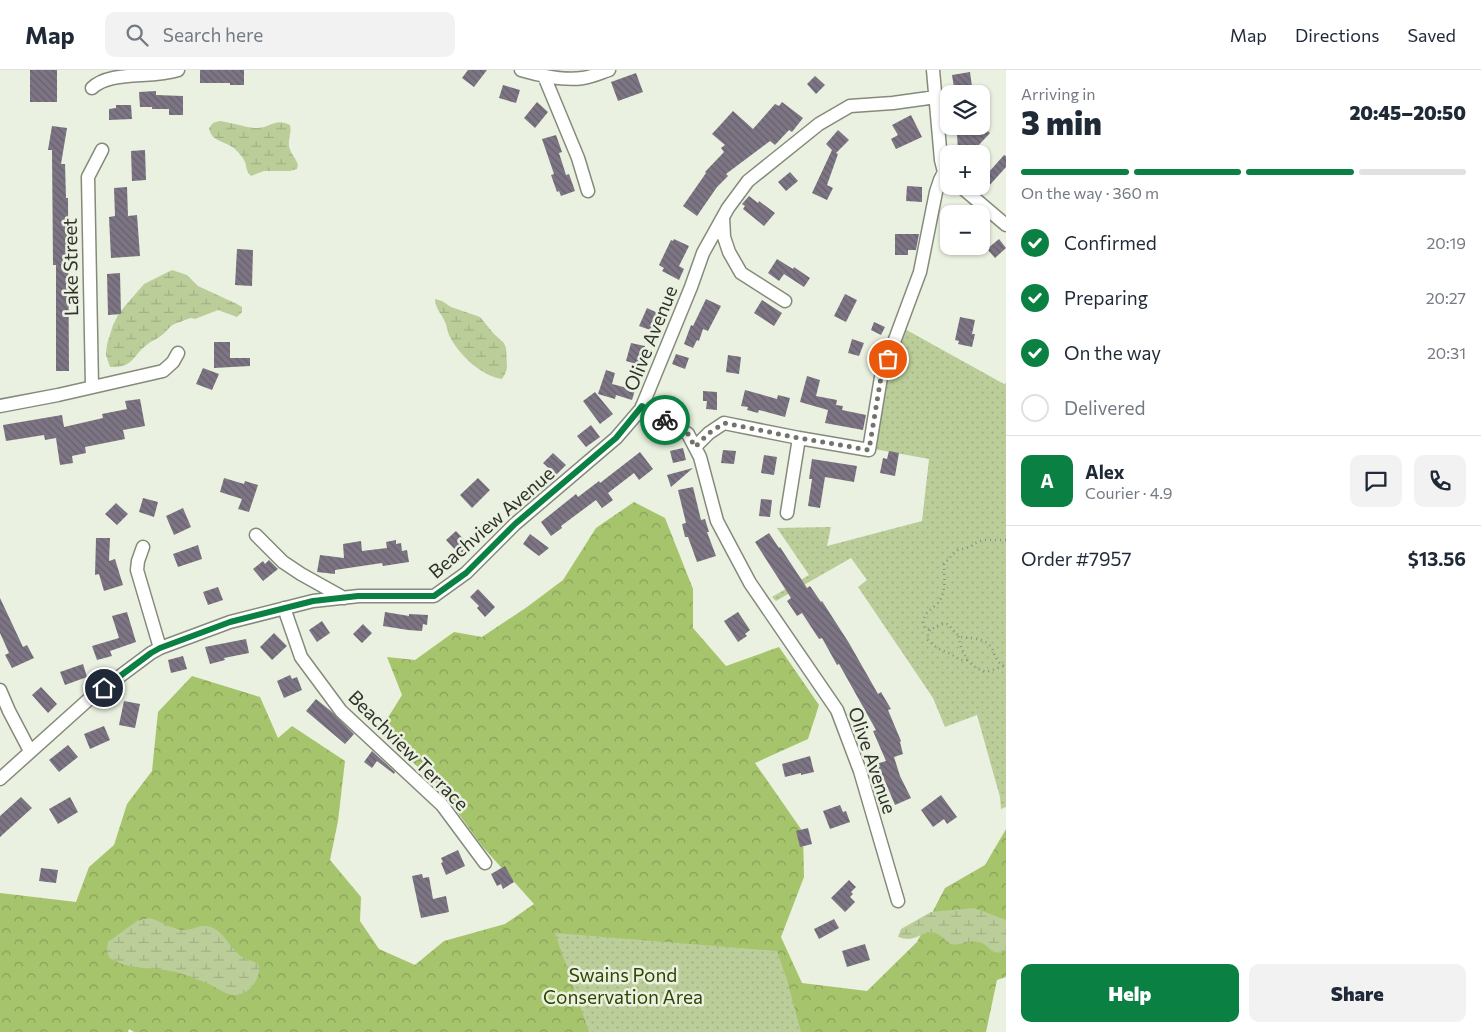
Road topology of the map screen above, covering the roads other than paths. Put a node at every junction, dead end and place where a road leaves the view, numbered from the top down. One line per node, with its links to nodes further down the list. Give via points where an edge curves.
1 (178, 70): 6 (street, via 106,75)
2 (521, 70): 5 (street)
3 (609, 70): 5 (street, via 581,79)
4 (933, 70): 7 (street)
5 (544, 76): 11 (street)
6 (92, 88)
7 (936, 97): 8 (street); 13 (street, Olive Avenue, via 850,106 819,124 748,182)
8 (940, 147)
9 (102, 150): 17 (street, Lake Street, via 88,177)
10 (940, 180): 20 (street, via 920,272 881,377 869,450)
11 (588, 190)
12 (971, 195): 14 (street)
13 (723, 217): 15 (street, via 724,237 741,273); 19 (street, Olive Avenue, via 703,253)
14 (1006, 225)
15 (785, 301)
16 (178, 353): 17 (street, via 163,371)
17 (92, 387): 18 (street)
18 (0, 406)
19 (642, 406): 21 (street, Olive Avenue, via 688,434); 25 (street, Beachview Avenue, via 616,438 515,524 466,573 434,596)
20 (799, 438): 21 (street, via 724,423); 22 (street)
21 (695, 447): 32 (street, Olive Avenue, via 717,521 750,583 837,710 860,771)
22 (787, 513)
23 (256, 535): 25 (street, via 283,562)
24 (143, 547): 27 (street, via 137,570)
25 (344, 598): 26 (street, Beachview Avenue)
26 (284, 608): 27 (street, Beachview Avenue, via 230,622); 31 (street, Beachview Terrace, via 301,658 341,711 442,804)
27 (160, 648): 29 (street, Beachview Avenue, via 88,700)
28 (0, 690): 29 (street)
29 (30, 751): 30 (street, Beachview Avenue)
30 (0, 779)
31 (485, 863)
32 (898, 901)

